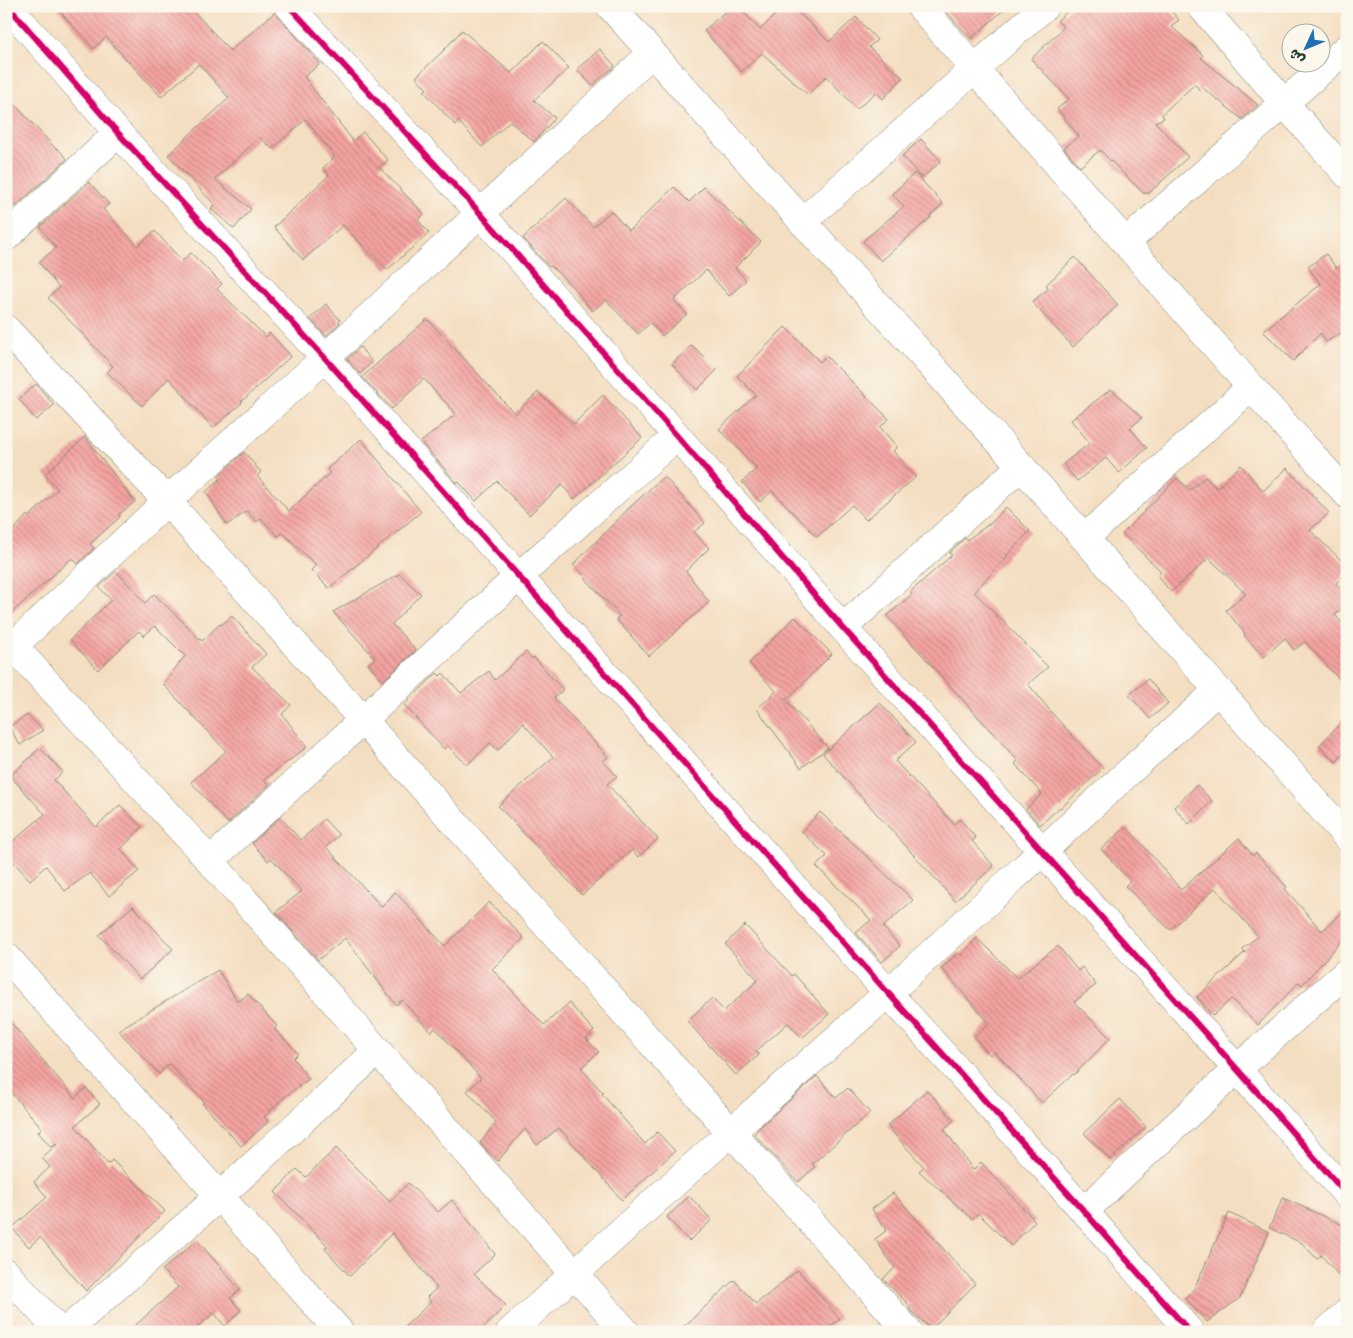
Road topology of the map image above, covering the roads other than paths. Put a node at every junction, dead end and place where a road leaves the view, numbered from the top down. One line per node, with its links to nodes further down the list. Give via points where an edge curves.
1 (8, 6): 11 (street)
2 (289, 6): 13 (street)
3 (610, 6): 8 (street)
4 (920, 6): 9 (street)
5 (1044, 6): 9 (street)
6 (1201, 6): 10 (street)
7 (1347, 48): 10 (street)
8 (652, 53): 13 (street); 14 (street)
9 (975, 69): 14 (street); 16 (street)
10 (1284, 103): 12 (street); 16 (street)
11 (118, 133): 15 (street); 18 (street)
12 (1347, 174)
13 (480, 214): 18 (street); 20 (street)
14 (802, 222): 21 (street)
15 (6, 237)
16 (1126, 242): 19 (street)
17 (6, 329): 23 (street)
18 (325, 358): 23 (street); 25 (street)
19 (1251, 387): 22 (street); 24 (street)
20 (677, 436): 25 (street); 26 (street)
21 (1022, 466): 24 (street); 26 (street)
22 (1347, 494)
23 (166, 502): 27 (street); 29 (street)
24 (1086, 538): 28 (street)
25 (519, 576): 29 (street); 35 (street)
26 (843, 628): 31 (street)
27 (9, 646): 32 (street)
28 (1218, 690): 30 (street); 31 (street)
29 (363, 721): 32 (street); 38 (street)
30 (1347, 836)
31 (1043, 851): 35 (street); 37 (street)
32 (210, 861): 36 (street)
33 (6, 956): 40 (street)
34 (1347, 972): 37 (street)
35 (888, 993): 38 (street); 41 (street)
36 (377, 1051): 40 (street); 43 (street)
37 (1237, 1069): 39 (street); 41 (street)
38 (731, 1132): 43 (street); 50 (street)
39 (1347, 1195)
40 (220, 1196): 46 (street); 47 (street)
41 (1084, 1210): 51 (street)
42 (6, 1273): 45 (street)
43 (574, 1274): 48 (street); 49 (street)
44 (1347, 1313): 52 (street)
45 (60, 1332)
46 (65, 1332)
47 (340, 1332)
48 (510, 1332)
49 (626, 1332)
50 (909, 1332)
51 (1190, 1332)
52 (1326, 1332)

